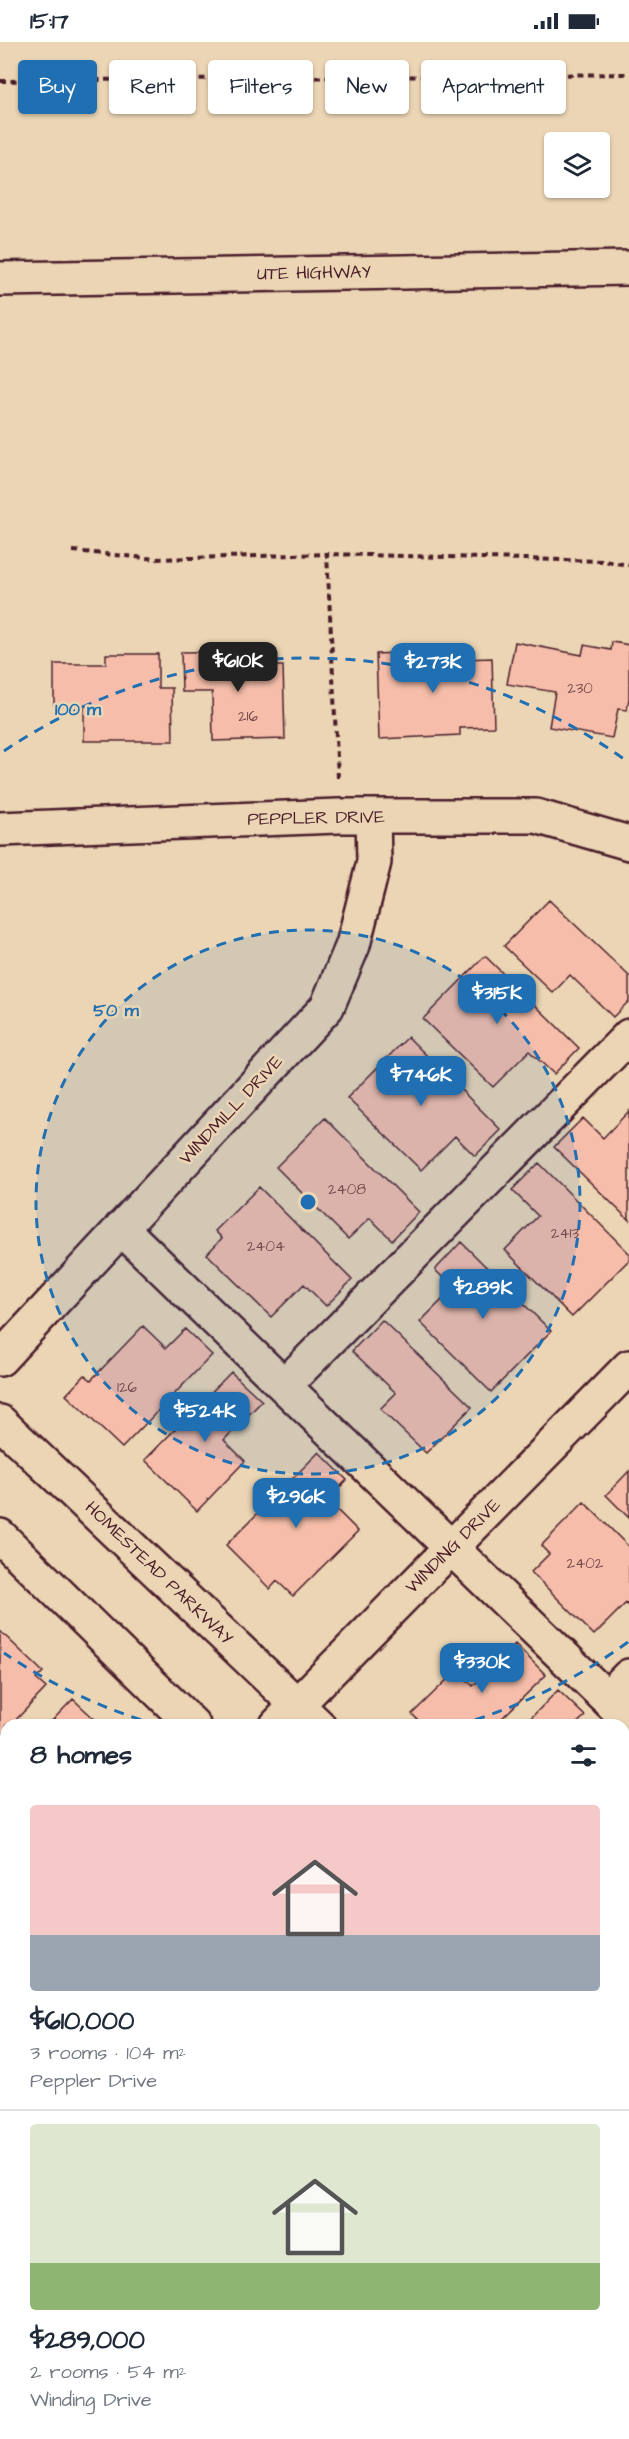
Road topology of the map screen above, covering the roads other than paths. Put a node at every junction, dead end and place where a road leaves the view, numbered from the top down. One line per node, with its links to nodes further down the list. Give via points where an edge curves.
1 (629, 268): 2 (street, UTE HIGHWAY)
2 (0, 279)
3 (373, 816): 4 (street, PEPPLER DRIVE); 5 (street, PEPPLER DRIVE, via 536,816); 7 (street, WINDMILL DRIVE, via 374,862 353,945 327,1007)
4 (0, 829)
5 (629, 843)
6 (629, 1036): 10 (street)
7 (121, 1228): 8 (street, WINDMILL DRIVE); 10 (street)
8 (0, 1359)
9 (629, 1367): 13 (street, WINDING DRIVE)
10 (285, 1385): 13 (street)
11 (0, 1422): 15 (street, HOMESTEAD PARKWAY)
12 (0, 1536): 16 (street)
13 (451, 1549): 14 (street); 15 (street, WINDING DRIVE)
14 (622, 1698)
15 (297, 1718)
16 (188, 1719)

